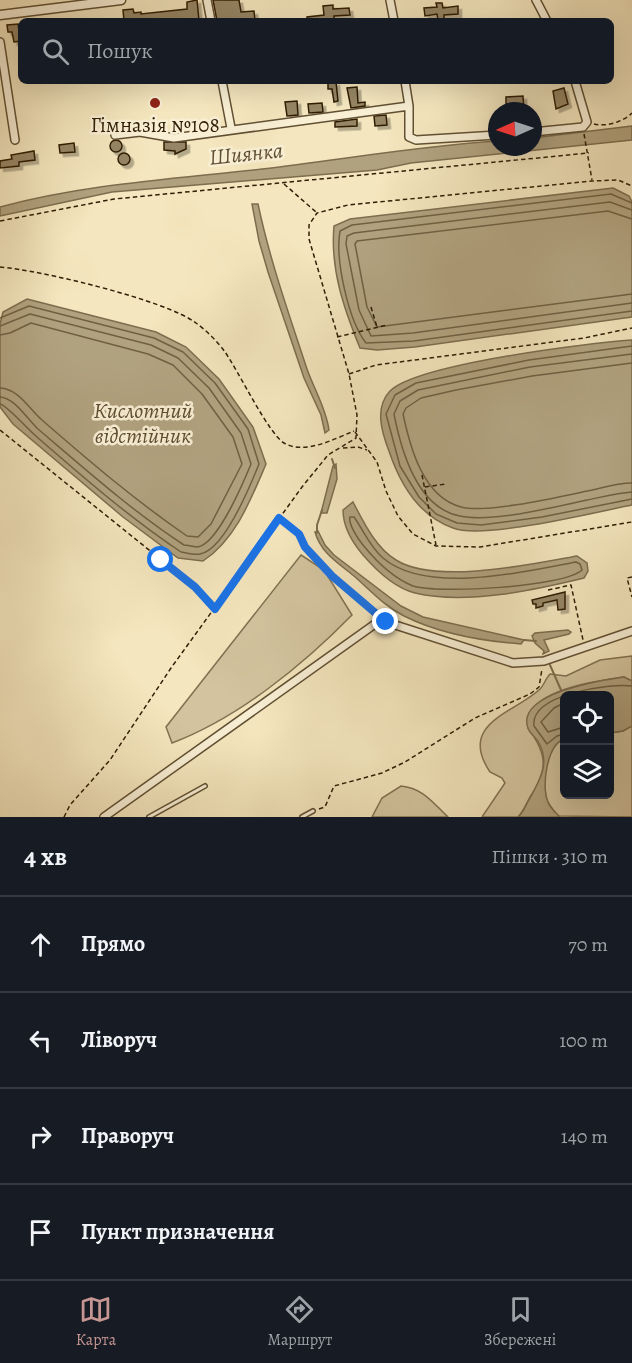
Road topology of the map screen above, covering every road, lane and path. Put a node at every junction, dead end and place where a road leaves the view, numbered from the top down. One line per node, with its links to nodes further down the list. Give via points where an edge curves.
1 (121, 0): 5 (street)
2 (207, 0): 6 (street)
3 (390, 0): 7 (street)
4 (536, 0): 8 (street)
5 (0, 15)
6 (210, 18)
7 (393, 18)
8 (545, 18)
9 (0, 42): 20 (street)
10 (223, 84): 16 (street)
11 (405, 84): 13 (street)
12 (575, 84): 15 (street, via 588,117)
13 (409, 106): 16 (street); 19 (street, via 409,137 416,140)
14 (632, 113): 15 (path, via 613,123)
15 (585, 125): 17 (street); 21 (path)
16 (231, 128): 18 (street, via 174,138 140,132)
17 (542, 131)
18 (115, 135)
19 (488, 136)
20 (15, 140)
21 (589, 153): 22 (path); 23 (path)
22 (592, 181): 24 (path, via 618,180); 25 (path, via 348,205)
23 (283, 184): 25 (path); 26 (path, via 114,199)
24 (632, 186)
25 (317, 213): 32 (path, via 309,225 309,239)
26 (0, 221)
27 (0, 267): 35 (path, via 133,297 196,322 224,351 272,433 285,444 315,446)
28 (371, 307): 30 (path)
29 (387, 325): 30 (path)
30 (378, 327): 32 (path)
31 (632, 328): 33 (path, via 584,338 376,364)
32 (336, 337): 33 (path)
33 (349, 374): 35 (path, via 357,415)
34 (0, 430): 47 (path, via 195,587)
35 (355, 431): 36 (path, via 356,438); 37 (path)
36 (342, 448): 37 (path); 41 (path, via 317,467)
37 (369, 451): 43 (path, via 398,516 412,534)
38 (422, 475): 40 (path)
39 (446, 484): 40 (path)
40 (424, 487): 43 (path)
41 (279, 518): 47 (path); 48 (path, via 299,534 315,559)
42 (632, 522): 43 (path, via 480,547)
43 (436, 546)
44 (632, 577): 46 (path, via 627,578)
45 (548, 590): 50 (path, via 571,585)
46 (632, 597)
47 (215, 609): 54 (path, via 110,760)
48 (383, 622): 51 (street, via 513,663); 55 (street, via 359,633)
49 (632, 631): 50 (street)
50 (584, 646): 51 (street)
51 (544, 661): 53 (path, via 539,687 530,694 475,718 382,773 334,786 325,807)
52 (205, 786): 56 (lane)
53 (313, 811): 57 (lane)
54 (64, 817)
55 (104, 817)
56 (149, 817)
57 (302, 817)

